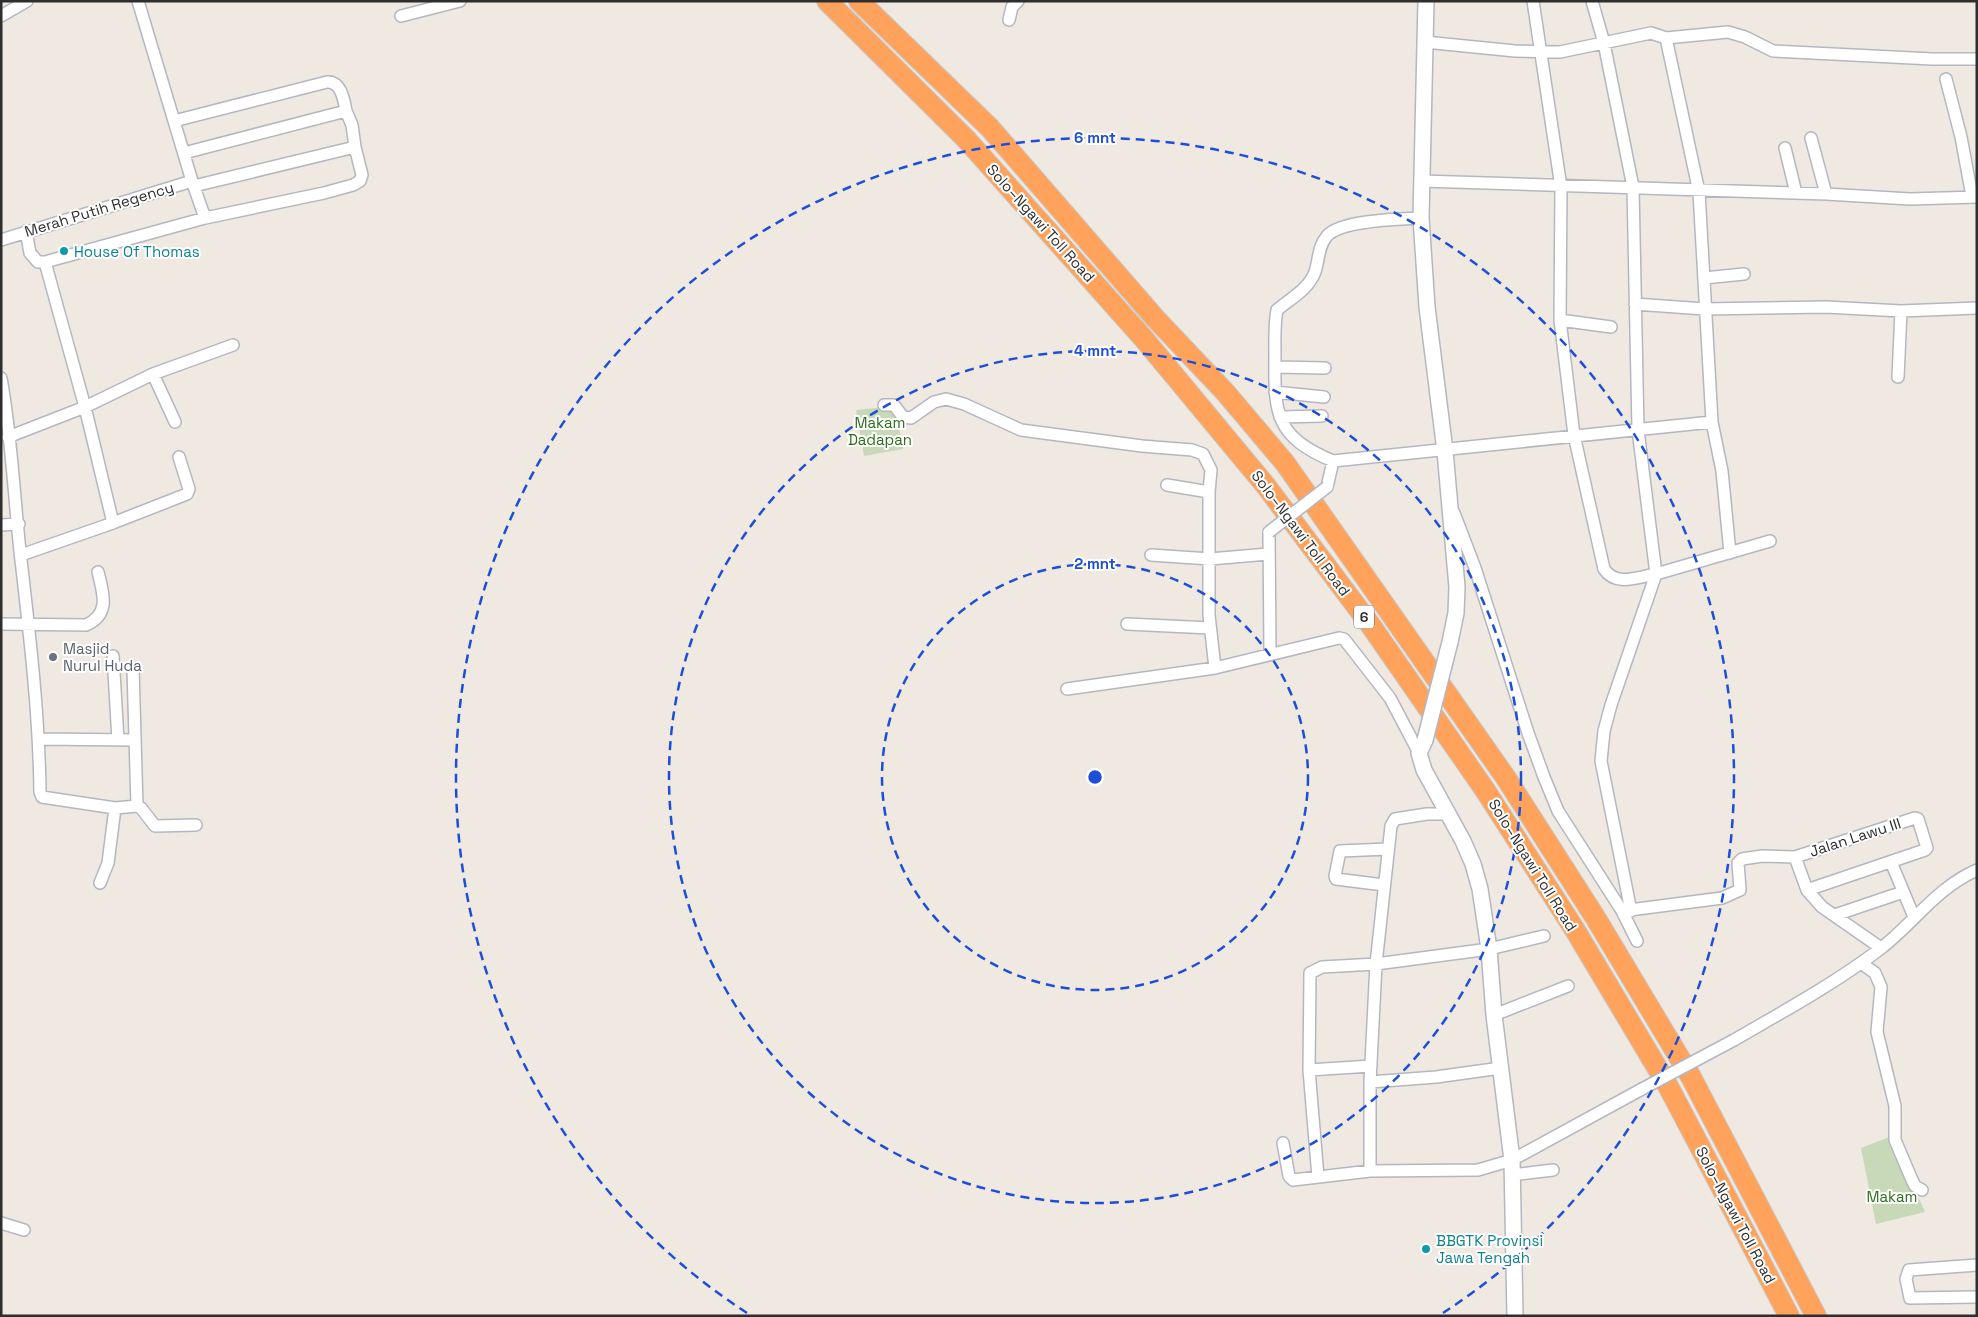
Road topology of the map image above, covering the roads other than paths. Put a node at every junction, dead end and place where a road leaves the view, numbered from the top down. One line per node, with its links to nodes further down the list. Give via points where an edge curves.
1 (27, 1): 10 (street)
2 (138, 1): 20 (street)
3 (460, 1): 11 (street)
4 (827, 1): 133 (highway, Solo–Ngawi Toll Road / 6, via 966,139 1144,339 1266,486 1369,623 1485,790 1580,938 1668,1086)
5 (859, 1): 134 (highway, Solo–Ngawi Toll Road / 6, via 990,128 1285,463 1506,778 1595,917 1691,1077)
6 (1018, 1): 12 (street, via 1012,7)
7 (1426, 1): 14 (street)
8 (1533, 1): 16 (street)
9 (1592, 1): 15 (street)
10 (1, 16)
11 (401, 16)
12 (1009, 20)
13 (1666, 38): 15 (street, via 1651,33); 17 (street, via 1728,32 1772,51); 29 (street)
14 (1425, 42): 16 (street); 25 (street)
15 (1604, 42): 16 (street, via 1560,52); 28 (street)
16 (1539, 52): 27 (street)
17 (1977, 59)
18 (1946, 79): 32 (street)
19 (346, 111): 20 (street, via 338,86 327,82); 22 (street); 24 (street)
20 (174, 121): 24 (street)
21 (1811, 138): 31 (street)
22 (355, 147): 26 (street, Merah Putih Regency); 33 (street, via 362,175 360,181 353,185)
23 (1784, 148): 30 (street)
24 (184, 153): 26 (street)
25 (1422, 182): 27 (street); 34 (street)
26 (193, 184): 33 (street, Merah Putih Regency); 35 (street, Merah Putih Regency)
27 (1561, 187): 28 (street); 44 (street)
28 (1633, 187): 29 (street); 40 (street)
29 (1700, 192): 30 (street); 39 (street)
30 (1796, 193): 31 (street)
31 (1826, 194): 32 (street, via 1910,199)
32 (1974, 197)
33 (205, 218): 37 (street)
34 (1421, 218): 47 (street, via 1371,221 1332,231 1326,237 1315,272 1305,289 1277,310); 64 (street, via 1427,307)
35 (26, 231): 36 (street, Merah Putih Regency); 37 (street, via 30,253 38,262)
36 (1, 240)
37 (45, 262): 55 (street)
38 (1744, 274): 39 (street)
39 (1704, 278): 42 (street)
40 (1636, 304): 42 (street); 61 (street)
41 (1977, 308): 43 (street)
42 (1704, 309): 43 (street, via 1826,307); 60 (street)
43 (1901, 311): 50 (street)
44 (1560, 320): 45 (street); 62 (street)
45 (1611, 327)
46 (233, 345): 49 (street)
47 (1275, 367): 48 (street); 52 (street)
48 (1325, 368)
49 (153, 374): 55 (street); 59 (street)
50 (1898, 377)
51 (1, 378): 56 (street)
52 (1275, 392): 53 (street); 58 (street)
53 (1324, 397)
54 (884, 405): 68 (street, via 894,405 903,417 911,418 934,402 946,399 1022,430 1199,452 1207,458 1211,470)
55 (85, 407): 63 (street); 70 (street)
56 (4, 416): 63 (street)
57 (1322, 416): 58 (street)
58 (1280, 417): 66 (street, via 1293,438 1307,450)
59 (175, 422)
60 (1712, 422): 61 (street); 74 (street, via 1722,471)
61 (1638, 430): 62 (street); 80 (street)
62 (1574, 435): 64 (street); 80 (street, via 1608,576 1620,580)
63 (8, 436): 71 (street)
64 (1445, 450): 66 (street); 69 (street)
65 (179, 457): 70 (street, via 189,489 187,494)
66 (1333, 461): 75 (street, bridge, via 1327,487 1269,532)
67 (1167, 485): 68 (street)
68 (1208, 492): 78 (street)
69 (1449, 500): 93 (street, bridge, via 1457,587 1456,614); 106 (street, via 1558,811)
70 (113, 523): 76 (street)
71 (18, 524): 72 (street); 76 (street)
72 (1, 525)
73 (1770, 541): 74 (street)
74 (1730, 553): 80 (street)
75 (1268, 554): 78 (street); 85 (street)
76 (21, 555): 83 (street)
77 (1151, 555): 78 (street)
78 (1210, 559): 84 (street)
79 (98, 572): 83 (street, via 105,601 103,610 92,623 86,626)
80 (1656, 574): 106 (street, via 1610,705 1601,760)
81 (1, 624): 83 (street)
82 (1127, 624): 84 (street)
83 (30, 625): 90 (street)
84 (1210, 628): 88 (street)
85 (1270, 654): 88 (street); 93 (street, via 1344,639)
86 (114, 656): 91 (street)
87 (134, 668): 92 (street)
88 (1215, 668): 89 (street)
89 (1067, 689)
90 (39, 739): 91 (street); 95 (street, via 42,797)
91 (118, 740): 92 (street)
92 (134, 740): 94 (street)
93 (1422, 746): 96 (street, via 1431,785)
94 (137, 806): 95 (street); 97 (street, via 155,826)
95 (116, 808): 102 (street, via 108,863)
96 (1449, 814): 98 (street, via 1395,819); 112 (street, via 1473,864)
97 (196, 825)
98 (1388, 849): 103 (street); 103 (street, via 1340,852 1335,876 1336,879)
99 (1794, 857): 100 (street, Jalan Lawu III, via 1916,818 1926,849); 104 (street); 106 (street, Jalan Lawu III, via 1742,859 1738,863 1740,890 1722,898)
100 (1890, 862): 104 (street); 105 (street)
101 (1976, 870): 108 (street, via 1958,878)
102 (100, 883)
103 (1384, 885): 114 (street)
104 (1807, 890): 107 (street, via 1822,907)
105 (1903, 892): 107 (street); 108 (street)
106 (1627, 911): 110 (street)
107 (1835, 915): 111 (street)
108 (1914, 917): 111 (street)
109 (1544, 936): 112 (street)
110 (1637, 941)
111 (1881, 948): 113 (street)
112 (1489, 949): 114 (street); 116 (street)
113 (1861, 963): 122 (street, bridge, via 1734,1040); 127 (street, via 1875,973 1881,987 1877,1032 1895,1106 1895,1140 1915,1186)
114 (1376, 964): 117 (street); 119 (street, via 1322,967 1310,973)
115 (1568, 986): 116 (street)
116 (1494, 1015): 118 (street)
117 (1371, 1066): 119 (street); 120 (street)
118 (1500, 1068): 120 (street); 122 (street)
119 (1309, 1070): 126 (street)
120 (1370, 1082): 124 (street)
121 (1283, 1143): 126 (street, via 1289,1176 1293,1180)
122 (1512, 1160): 124 (street, via 1478,1170); 125 (street)
123 (1553, 1170): 125 (street)
124 (1370, 1171): 126 (street)
125 (1512, 1176): 132 (street)
126 (1318, 1177)
127 (1922, 1190)
128 (1, 1223): 129 (street)
129 (24, 1230)
130 (1977, 1265): 131 (street, via 1914,1269 1906,1275 1910,1298)
131 (1977, 1297)
132 (1515, 1316)
133 (1789, 1316)
134 (1816, 1316)

